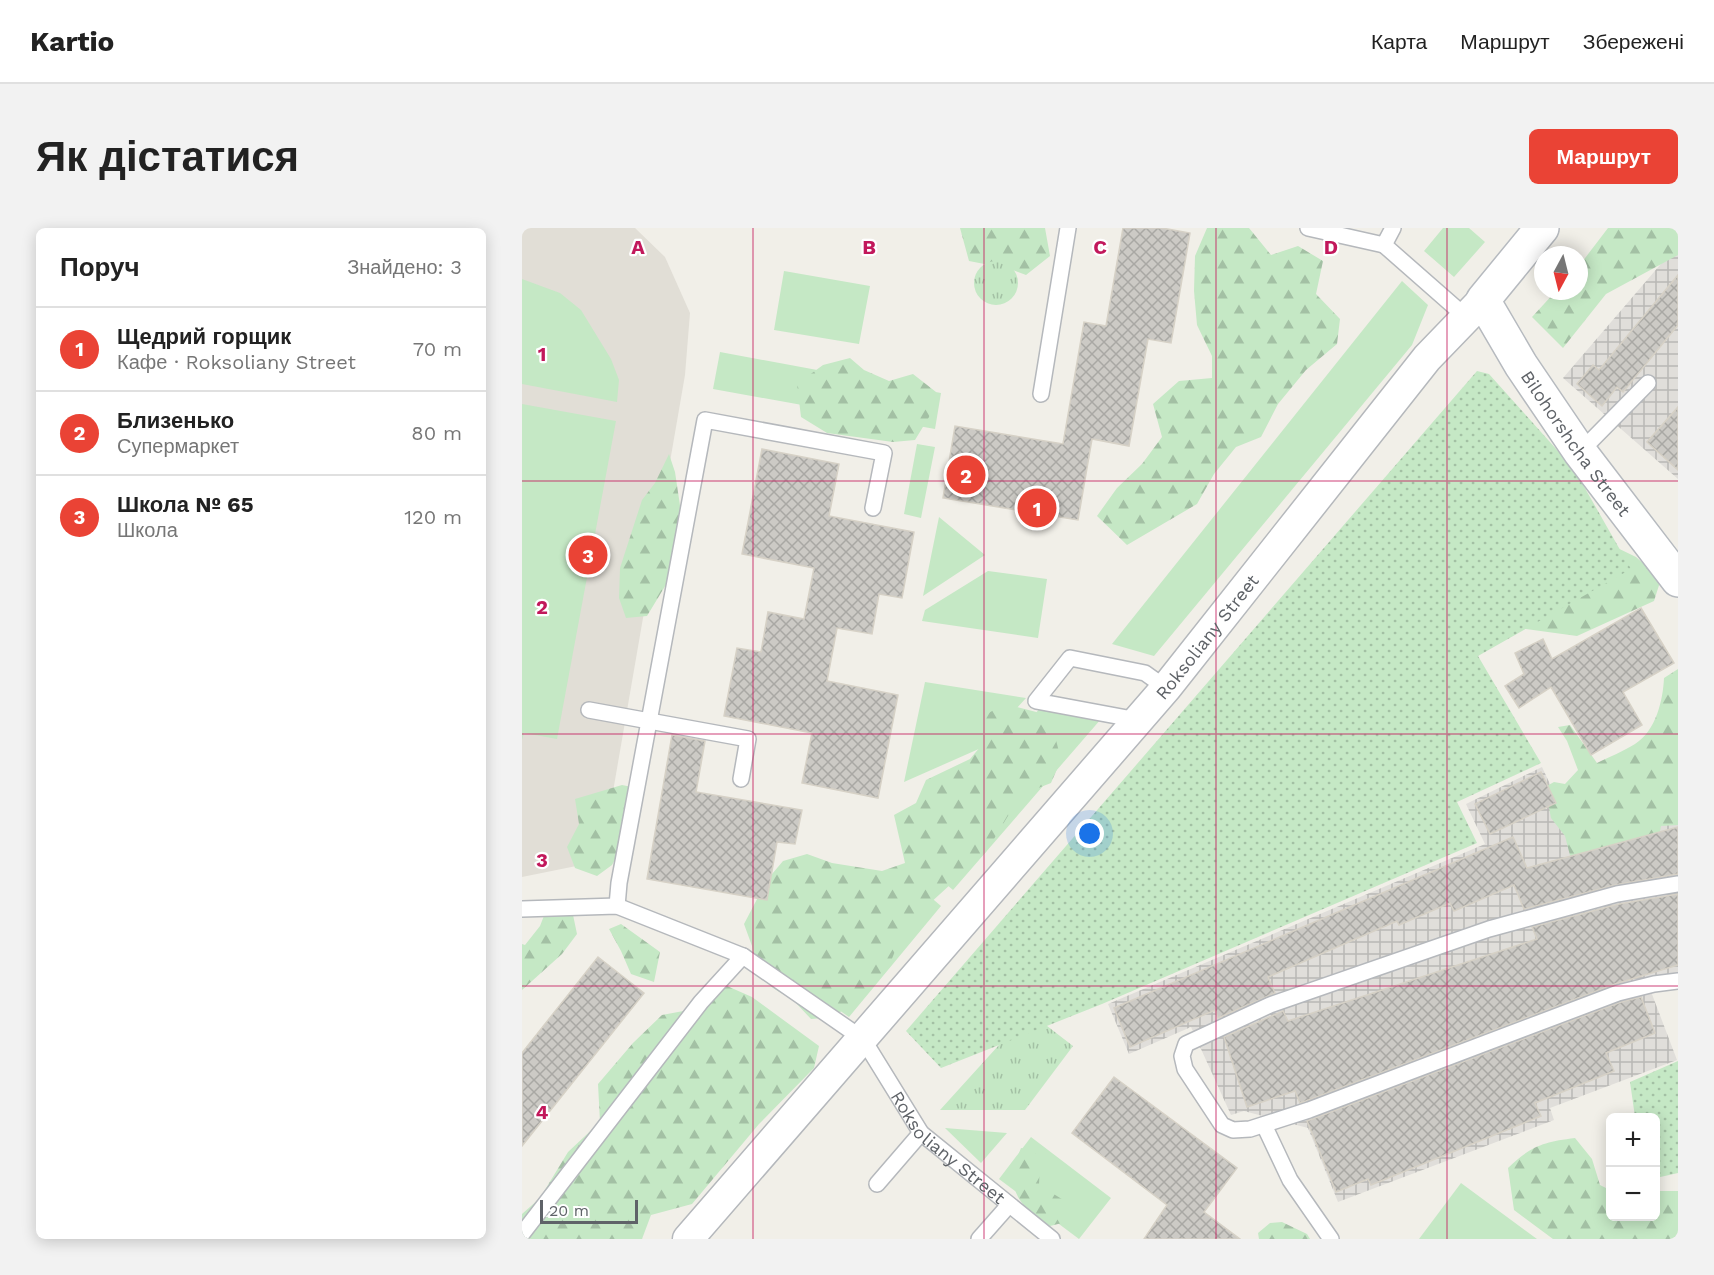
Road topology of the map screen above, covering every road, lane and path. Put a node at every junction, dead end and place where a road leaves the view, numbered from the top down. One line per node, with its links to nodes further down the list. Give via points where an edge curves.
1 (1068, 228): 8 (lane)
2 (1308, 228): 5 (lane)
3 (1393, 228): 5 (lane)
4 (1542, 228): 6 (street, Roksoliany Street)
5 (1384, 245): 6 (lane)
6 (1475, 308): 9 (street, Bilohorshcha Street, via 1521,365); 12 (street, Roksoliany Street, via 1427,358)
7 (1648, 384): 9 (lane)
8 (1041, 394)
9 (1580, 452): 11 (street, Bilohorshcha Street)
10 (873, 508): 15 (lane, via 884,453 705,420)
11 (1678, 580)
12 (1166, 688): 14 (street, Roksoliany Street); 14 (lane, via 1145,673 1070,658 1036,701)
13 (589, 710): 15 (lane)
14 (1138, 720): 22 (street, Roksoliany Street)
15 (649, 721): 16 (lane, via 748,739); 18 (lane)
16 (741, 779)
17 (1678, 884): 23 (lane, via 1607,896 1489,928 1270,1005 1186,1044 1182,1056 1185,1069 1222,1125 1233,1130)
18 (617, 906): 19 (lane); 20 (lane)
19 (522, 909)
20 (743, 956): 22 (lane); 27 (lane, via 701,1002)
21 (1678, 981): 23 (lane, via 1618,993)
22 (863, 1038): 24 (lane, Roksoliany Street); 28 (street, Roksoliany Street)
23 (1264, 1125): 31 (lane, via 1290,1180)
24 (921, 1133): 25 (lane); 26 (lane, Roksoliany Street)
25 (877, 1184)
26 (1009, 1205): 29 (lane); 30 (lane, Roksoliany Street)
27 (522, 1234)
28 (688, 1239)
29 (979, 1239)
30 (1052, 1239)
31 (1331, 1239)

